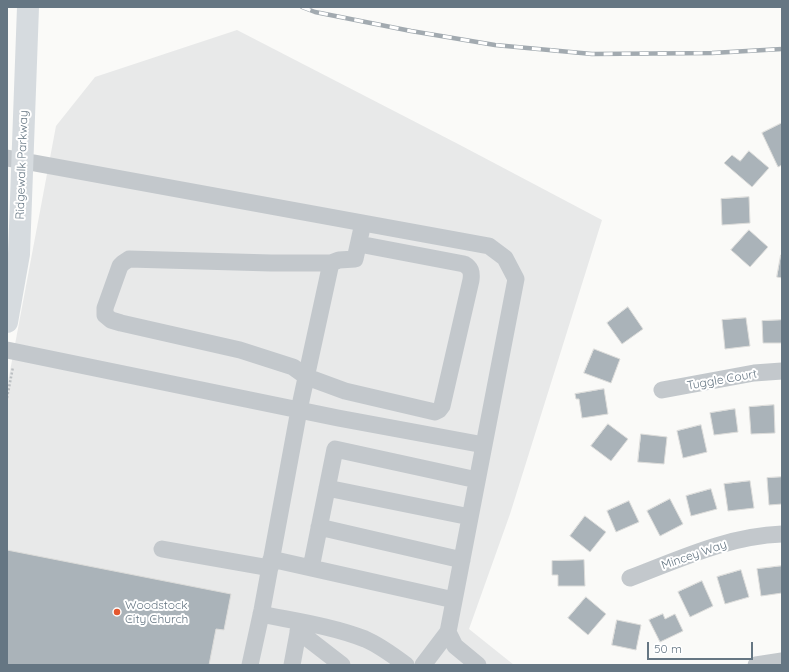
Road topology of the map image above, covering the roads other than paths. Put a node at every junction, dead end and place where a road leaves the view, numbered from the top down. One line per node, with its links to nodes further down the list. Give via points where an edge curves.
1 (28, 7): 2 (main road, Ridgewalk Parkway)
2 (15, 159): 3 (street); 6 (main road, Ridgewalk Parkway, via 18,254)
3 (363, 223): 4 (street); 14 (street, via 489,246 505,258 516,279)
4 (359, 244): 5 (street, via 355,259); 12 (street, via 464,264 472,272 442,406)
5 (331, 263): 9 (street); 9 (street, via 129,259 120,266 106,308 105,315 111,320 240,350 293,367)
6 (7, 322)
7 (7, 350): 11 (street)
8 (782, 372): 10 (street, Tuggle Court, via 754,373)
9 (307, 377): 11 (street); 12 (street, via 345,391)
10 (662, 390)
11 (299, 410): 13 (street); 22 (street)
12 (435, 412): 13 (street)
13 (431, 435): 14 (street)
14 (484, 445): 15 (street)
15 (477, 480): 16 (street, via 335,449); 17 (street)
16 (327, 488): 17 (street); 18 (street)
17 (470, 517): 21 (street)
18 (319, 527): 21 (street); 23 (street)
19 (782, 534): 24 (street, Mincey Way, via 770,534 704,548)
20 (162, 549): 22 (street)
21 (462, 560): 25 (street)
22 (270, 564): 23 (street); 26 (street)
23 (311, 568): 25 (street)
24 (630, 578)
25 (454, 600): 28 (street)
26 (261, 614): 27 (street); 30 (street)
27 (299, 627): 31 (street); 32 (street); 33 (street, via 330,628 366,639)
28 (448, 632): 34 (street); 35 (street, via 455,646)
29 (782, 661): 36 (street)
30 (250, 665)
31 (292, 665)
32 (342, 665)
33 (406, 665)
34 (423, 665)
35 (478, 665)
36 (756, 665)

